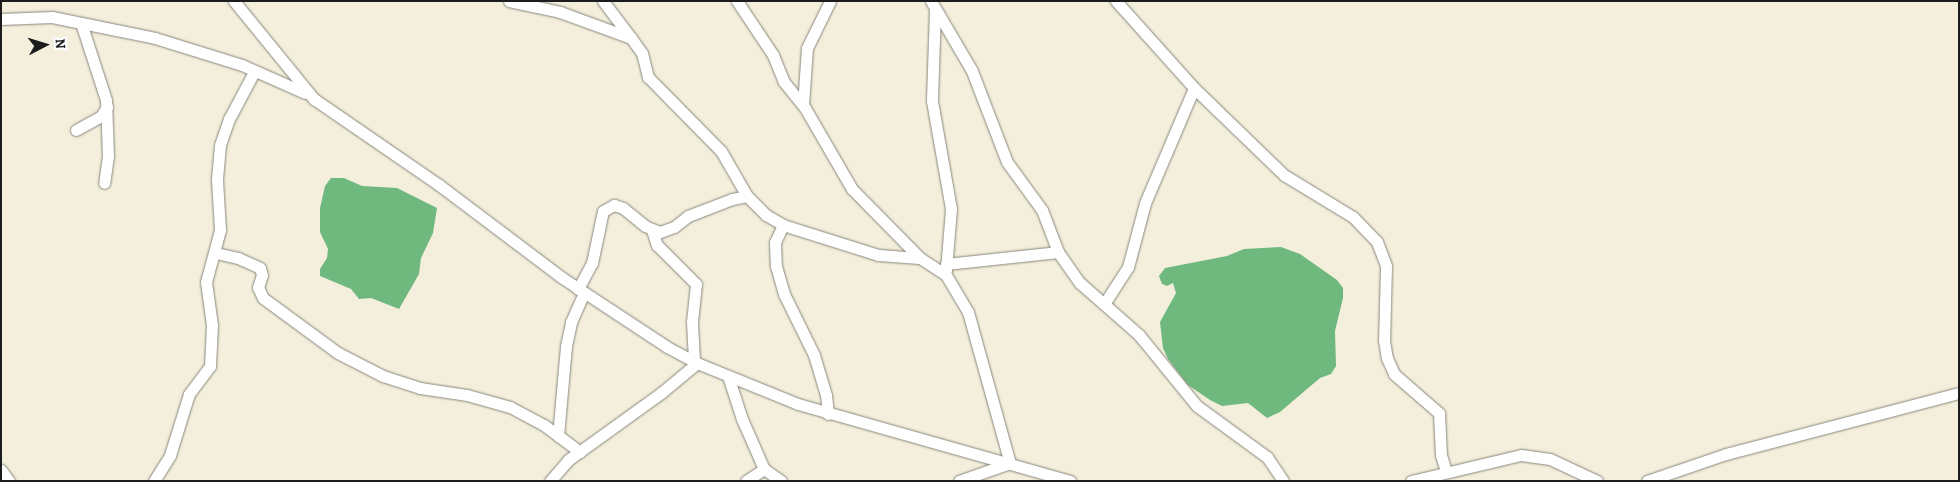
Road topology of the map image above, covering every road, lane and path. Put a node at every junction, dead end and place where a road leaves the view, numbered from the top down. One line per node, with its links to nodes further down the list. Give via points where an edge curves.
1 (234, 1): 13 (street)
2 (509, 1): 10 (street, via 560,12)
3 (603, 1): 10 (street)
4 (737, 1): 14 (street, via 773,55 789,90)
5 (830, 1): 14 (street, via 808,42)
6 (1116, 1): 12 (street)
7 (933, 5): 21 (street, via 972,71 1010,169 1042,210); 24 (street, via 932,101 951,208)
8 (1, 19): 9 (street, via 52,17)
9 (81, 22): 11 (street, via 195,49); 15 (street)
10 (631, 38): 18 (street, via 642,53 648,77 721,151)
11 (254, 72): 13 (street, via 298,88); 22 (street, via 229,119 220,145 217,179 220,230)
12 (1194, 88): 26 (street, via 1144,203 1128,267); 36 (street, via 1290,181 1353,217 1377,242 1386,266 1384,340 1387,358 1394,374 1439,413 1441,456)
13 (314, 99): 25 (street, via 432,180)
14 (803, 105): 23 (street, via 852,189)
15 (107, 107): 16 (street, via 101,116); 17 (street, via 108,156)
16 (76, 130)
17 (104, 183)
18 (747, 196): 19 (street, via 766,215); 20 (street, via 688,216 670,229)
19 (783, 225): 23 (street, via 878,255); 30 (street, via 775,242 776,266 784,294 814,355)
20 (652, 230): 25 (street, via 618,205 606,207 592,263); 27 (street, via 657,245 696,284 692,322)
21 (1058, 252): 24 (street); 26 (street, via 1080,283)
22 (216, 254): 31 (street, via 238,258 260,268 262,274 258,287 263,298 338,353 383,376 420,388 468,395 510,407); 38 (street, via 206,282 212,326 210,366 189,394 168,460)
23 (920, 258): 24 (street)
24 (946, 270): 33 (street, via 974,324)
25 (581, 291): 27 (street, via 642,332); 31 (street, via 566,346)
26 (1104, 304): 44 (street, via 1138,335 1197,406 1267,457)
27 (695, 362): 28 (street); 32 (street)
28 (728, 376): 30 (street); 34 (street, via 742,420)
29 (1959, 393): 47 (street, via 1735,452)
30 (828, 414): 33 (street)
31 (558, 436): 32 (street)
32 (580, 452): 39 (street)
33 (1010, 464): 42 (street); 43 (street)
34 (764, 468): 40 (street); 41 (street)
35 (1, 470): 37 (street)
36 (1446, 470): 45 (street); 46 (street, via 1521,455 1537,456)
37 (9, 481)
38 (154, 481)
39 (550, 481)
40 (746, 481)
41 (781, 481)
42 (959, 481)
43 (1070, 481)
44 (1283, 481)
45 (1411, 481)
46 (1597, 481)
47 (1647, 481)

